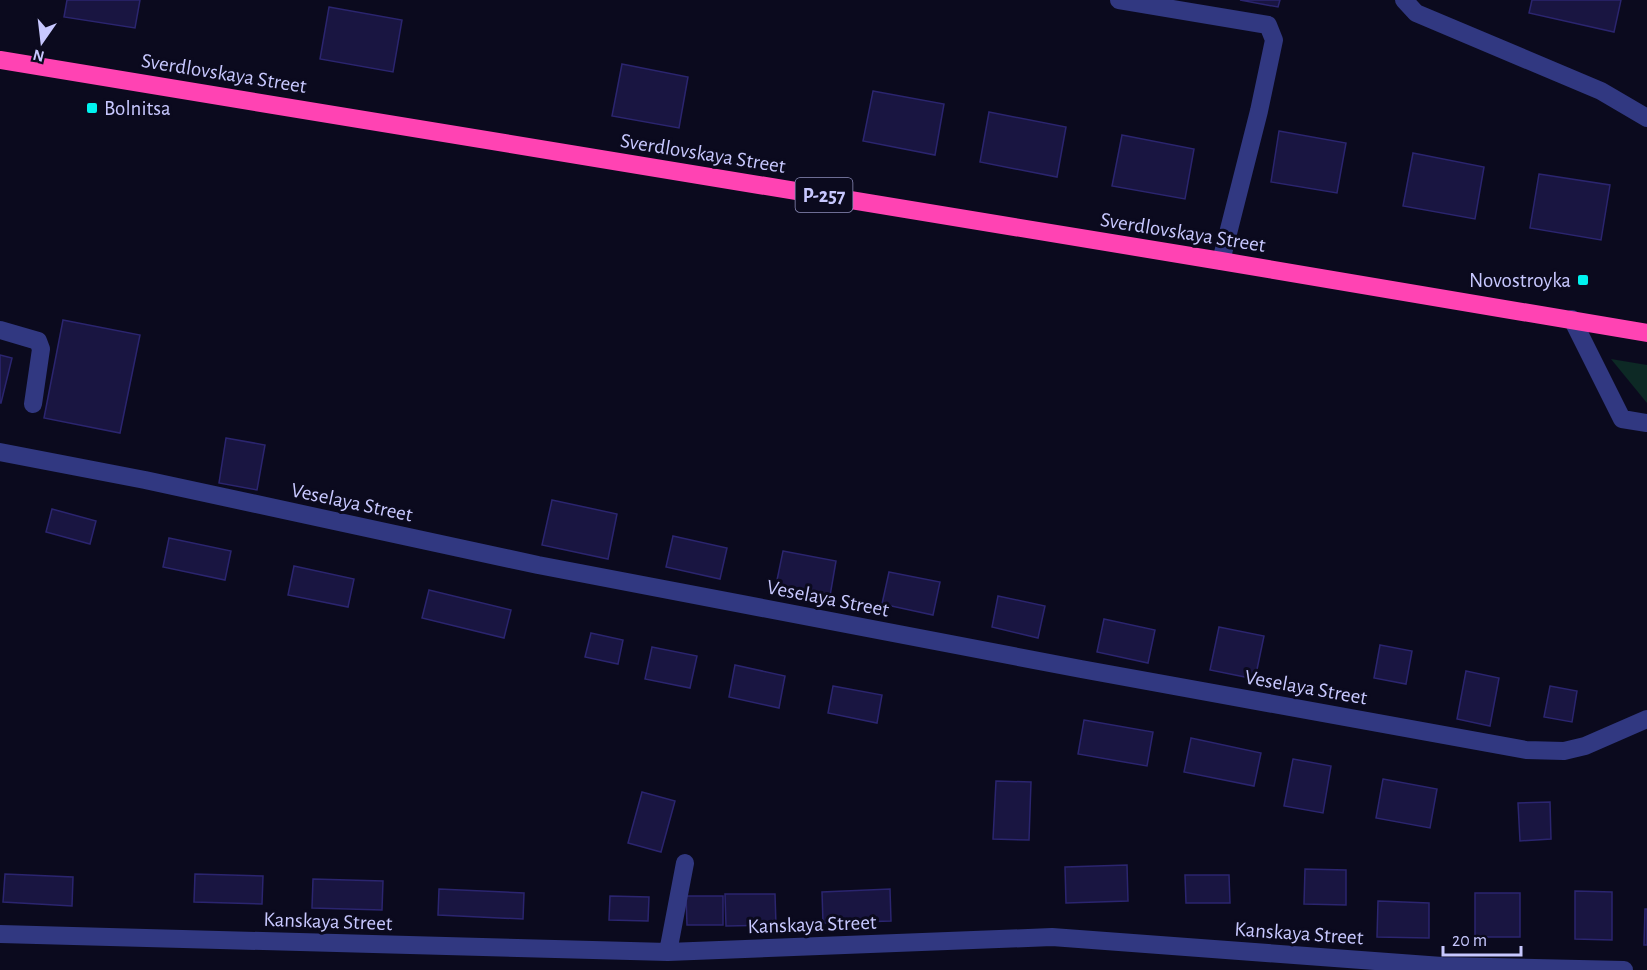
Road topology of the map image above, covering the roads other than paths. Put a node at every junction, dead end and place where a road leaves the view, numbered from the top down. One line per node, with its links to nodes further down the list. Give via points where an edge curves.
1 (1119, 0): 5 (street, via 1268,25 1274,40)
2 (1404, 0): 4 (street, via 1416,13 1601,91)
3 (0, 60): 5 (highway, Sverdlovskaya Street / Р-257)
4 (1647, 118)
5 (1221, 261): 6 (highway, Sverdlovskaya Street / Р-257)
6 (1572, 320): 8 (highway, Sverdlovskaya Street / Р-257); 10 (street, via 1622,419)
7 (0, 330): 9 (street, via 38,341 41,349)
8 (1647, 333)
9 (33, 404)
10 (1647, 423)
11 (0, 452): 12 (street, Veselaya Street, via 538,565 1526,750 1564,751 1585,746)
12 (1647, 719)
13 (686, 863): 15 (street)
14 (0, 934): 15 (street, Kanskaya Street)
15 (668, 952): 16 (street, Kanskaya Street, via 1052,937 1442,966)
16 (1624, 970)

